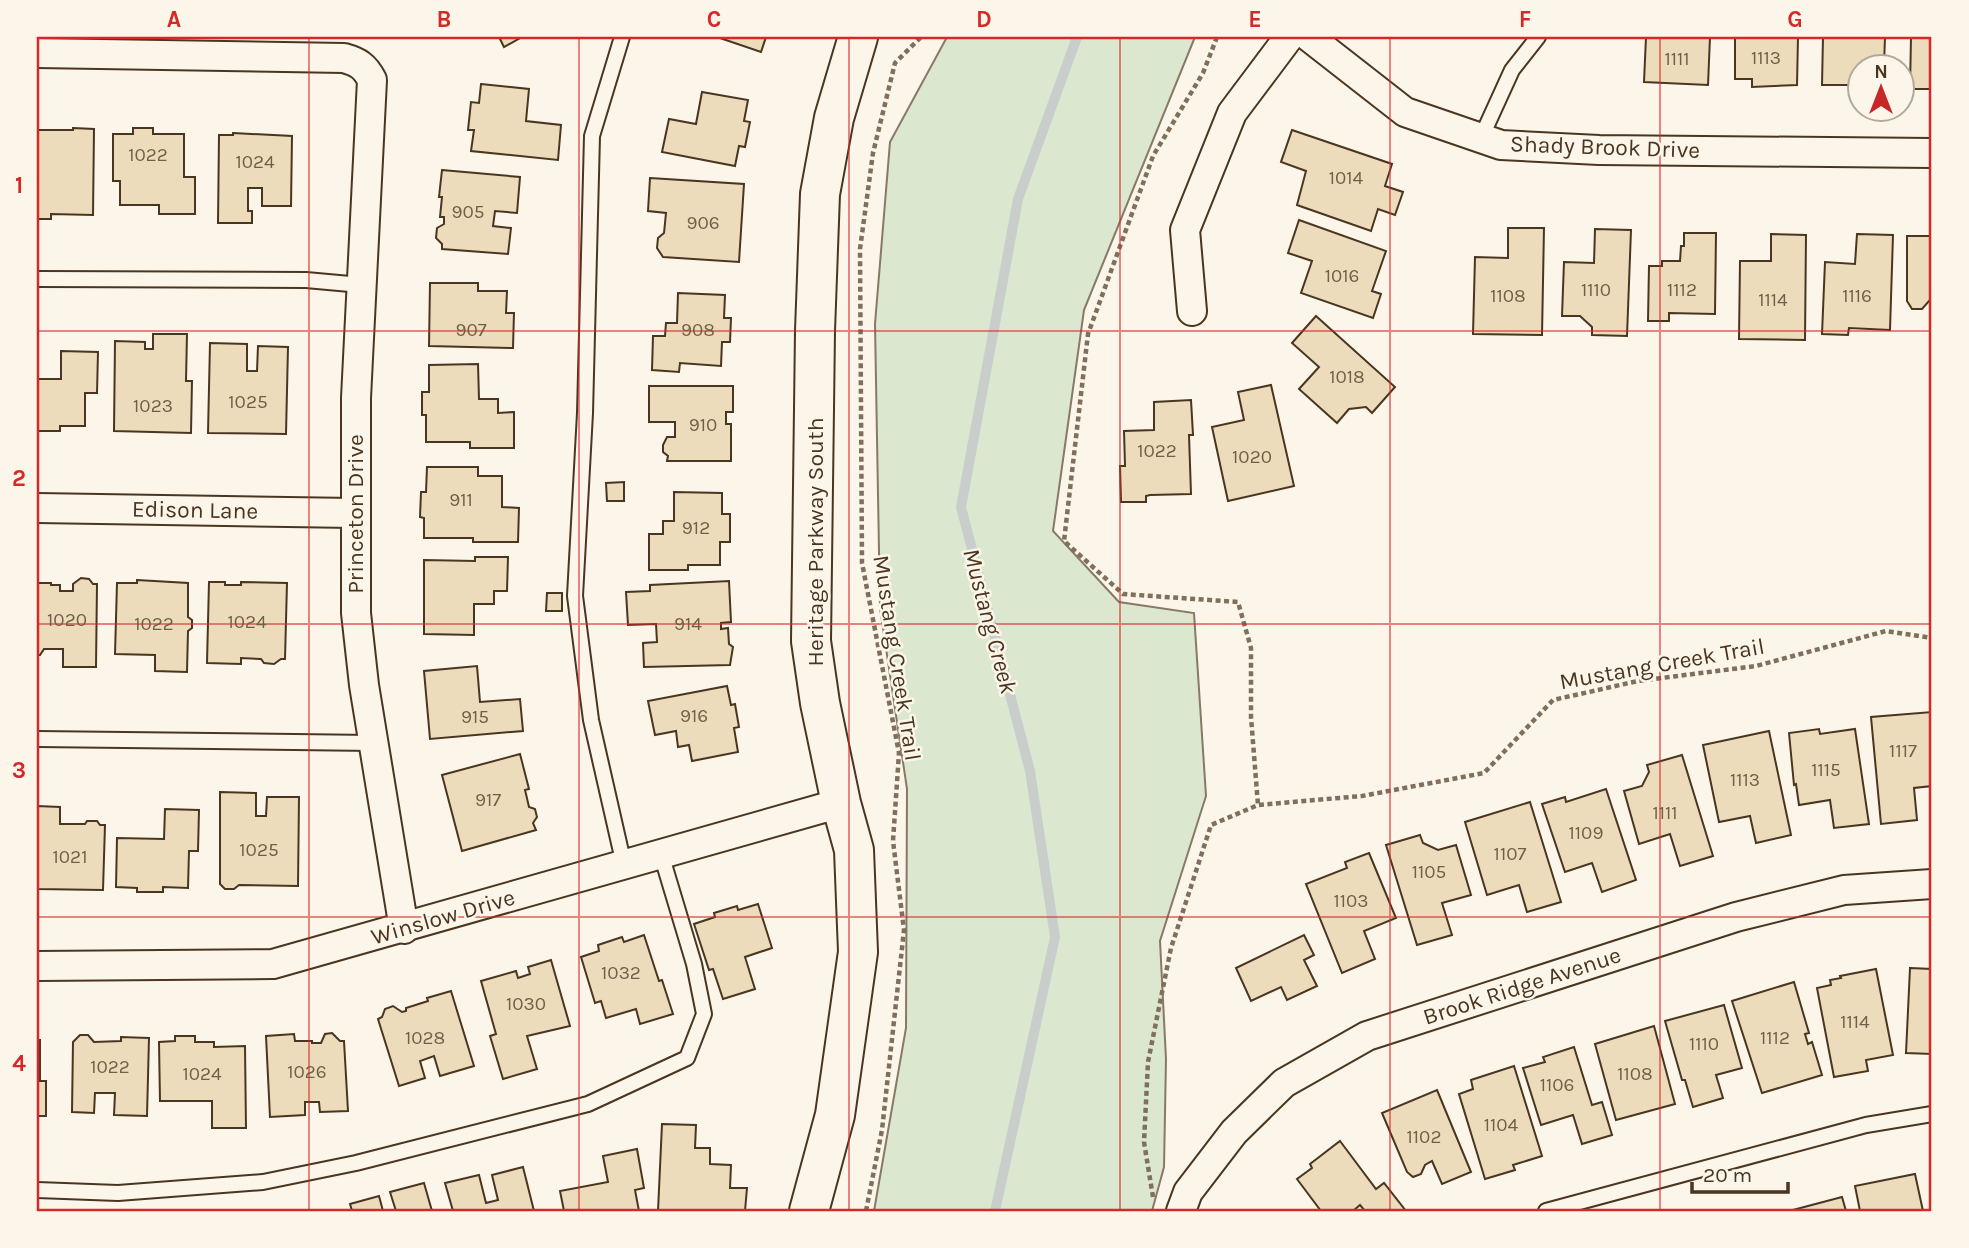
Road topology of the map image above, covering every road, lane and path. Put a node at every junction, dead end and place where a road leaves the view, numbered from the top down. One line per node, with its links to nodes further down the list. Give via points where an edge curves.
1 (622, 37): 22 (lane, via 592,136 575,596 591,720)
2 (858, 37): 19 (street, Heritage Parkway South, via 834,118 820,194 815,331 811,641)
3 (920, 37): 30 (path, Mustang Creek Trail, via 895,63 873,153 860,249 862,562 900,753 893,841 904,930 882,1130)
4 (1217, 37): 20 (path, via 1203,73 1153,156 1088,334 1064,541 1123,594 1238,602 1251,648)
5 (1289, 37): 13 (street, via 1232,113 1185,230)
6 (1310, 37): 9 (street, Shady Brook Drive, via 1405,112)
7 (1538, 37): 9 (lane, via 1512,69)
8 (37, 53): 12 (street, Princeton Drive, via 344,58 358,62 372,80)
9 (1481, 138): 10 (street, Shady Brook Drive, via 1501,145 1599,150)
10 (1932, 153)
11 (37, 279): 12 (lane, via 306,280)
12 (361, 285): 15 (street, Princeton Drive)
13 (1192, 311)
14 (37, 508): 15 (street, Edison Lane)
15 (354, 513): 18 (street, Princeton Drive, via 356,613)
16 (1932, 638): 20 (path, Mustang Creek Trail, via 1886,631 1756,666 1638,681 1553,700 1484,773 1362,796)
17 (37, 739): 18 (lane)
18 (373, 743): 24 (street, Princeton Drive)
19 (841, 803): 21 (street, Winslow Drive); 29 (street, Heritage Parkway South, via 853,850 858,952 835,1115)
20 (1258, 804): 28 (path, Mustang Creek Trail, via 1211,825 1171,947 1148,1062 1144,1142)
21 (661, 854): 22 (street, Winslow Drive); 27 (lane, via 704,1014 687,1058 588,1104 263,1182 118,1193)
22 (624, 865): 24 (street, Winslow Drive)
23 (1932, 884): 31 (street, Brook Ridge Avenue, via 1844,890 1736,917 1367,1036 1284,1083 1234,1132 1188,1192)
24 (404, 929): 25 (street, Winslow Drive, via 273,964)
25 (37, 966)
26 (1932, 1114): 32 (lane, via 1866,1125)
27 (37, 1190)
28 (1153, 1198)
29 (809, 1211)
30 (866, 1211)
31 (1181, 1211)
32 (1546, 1211)

